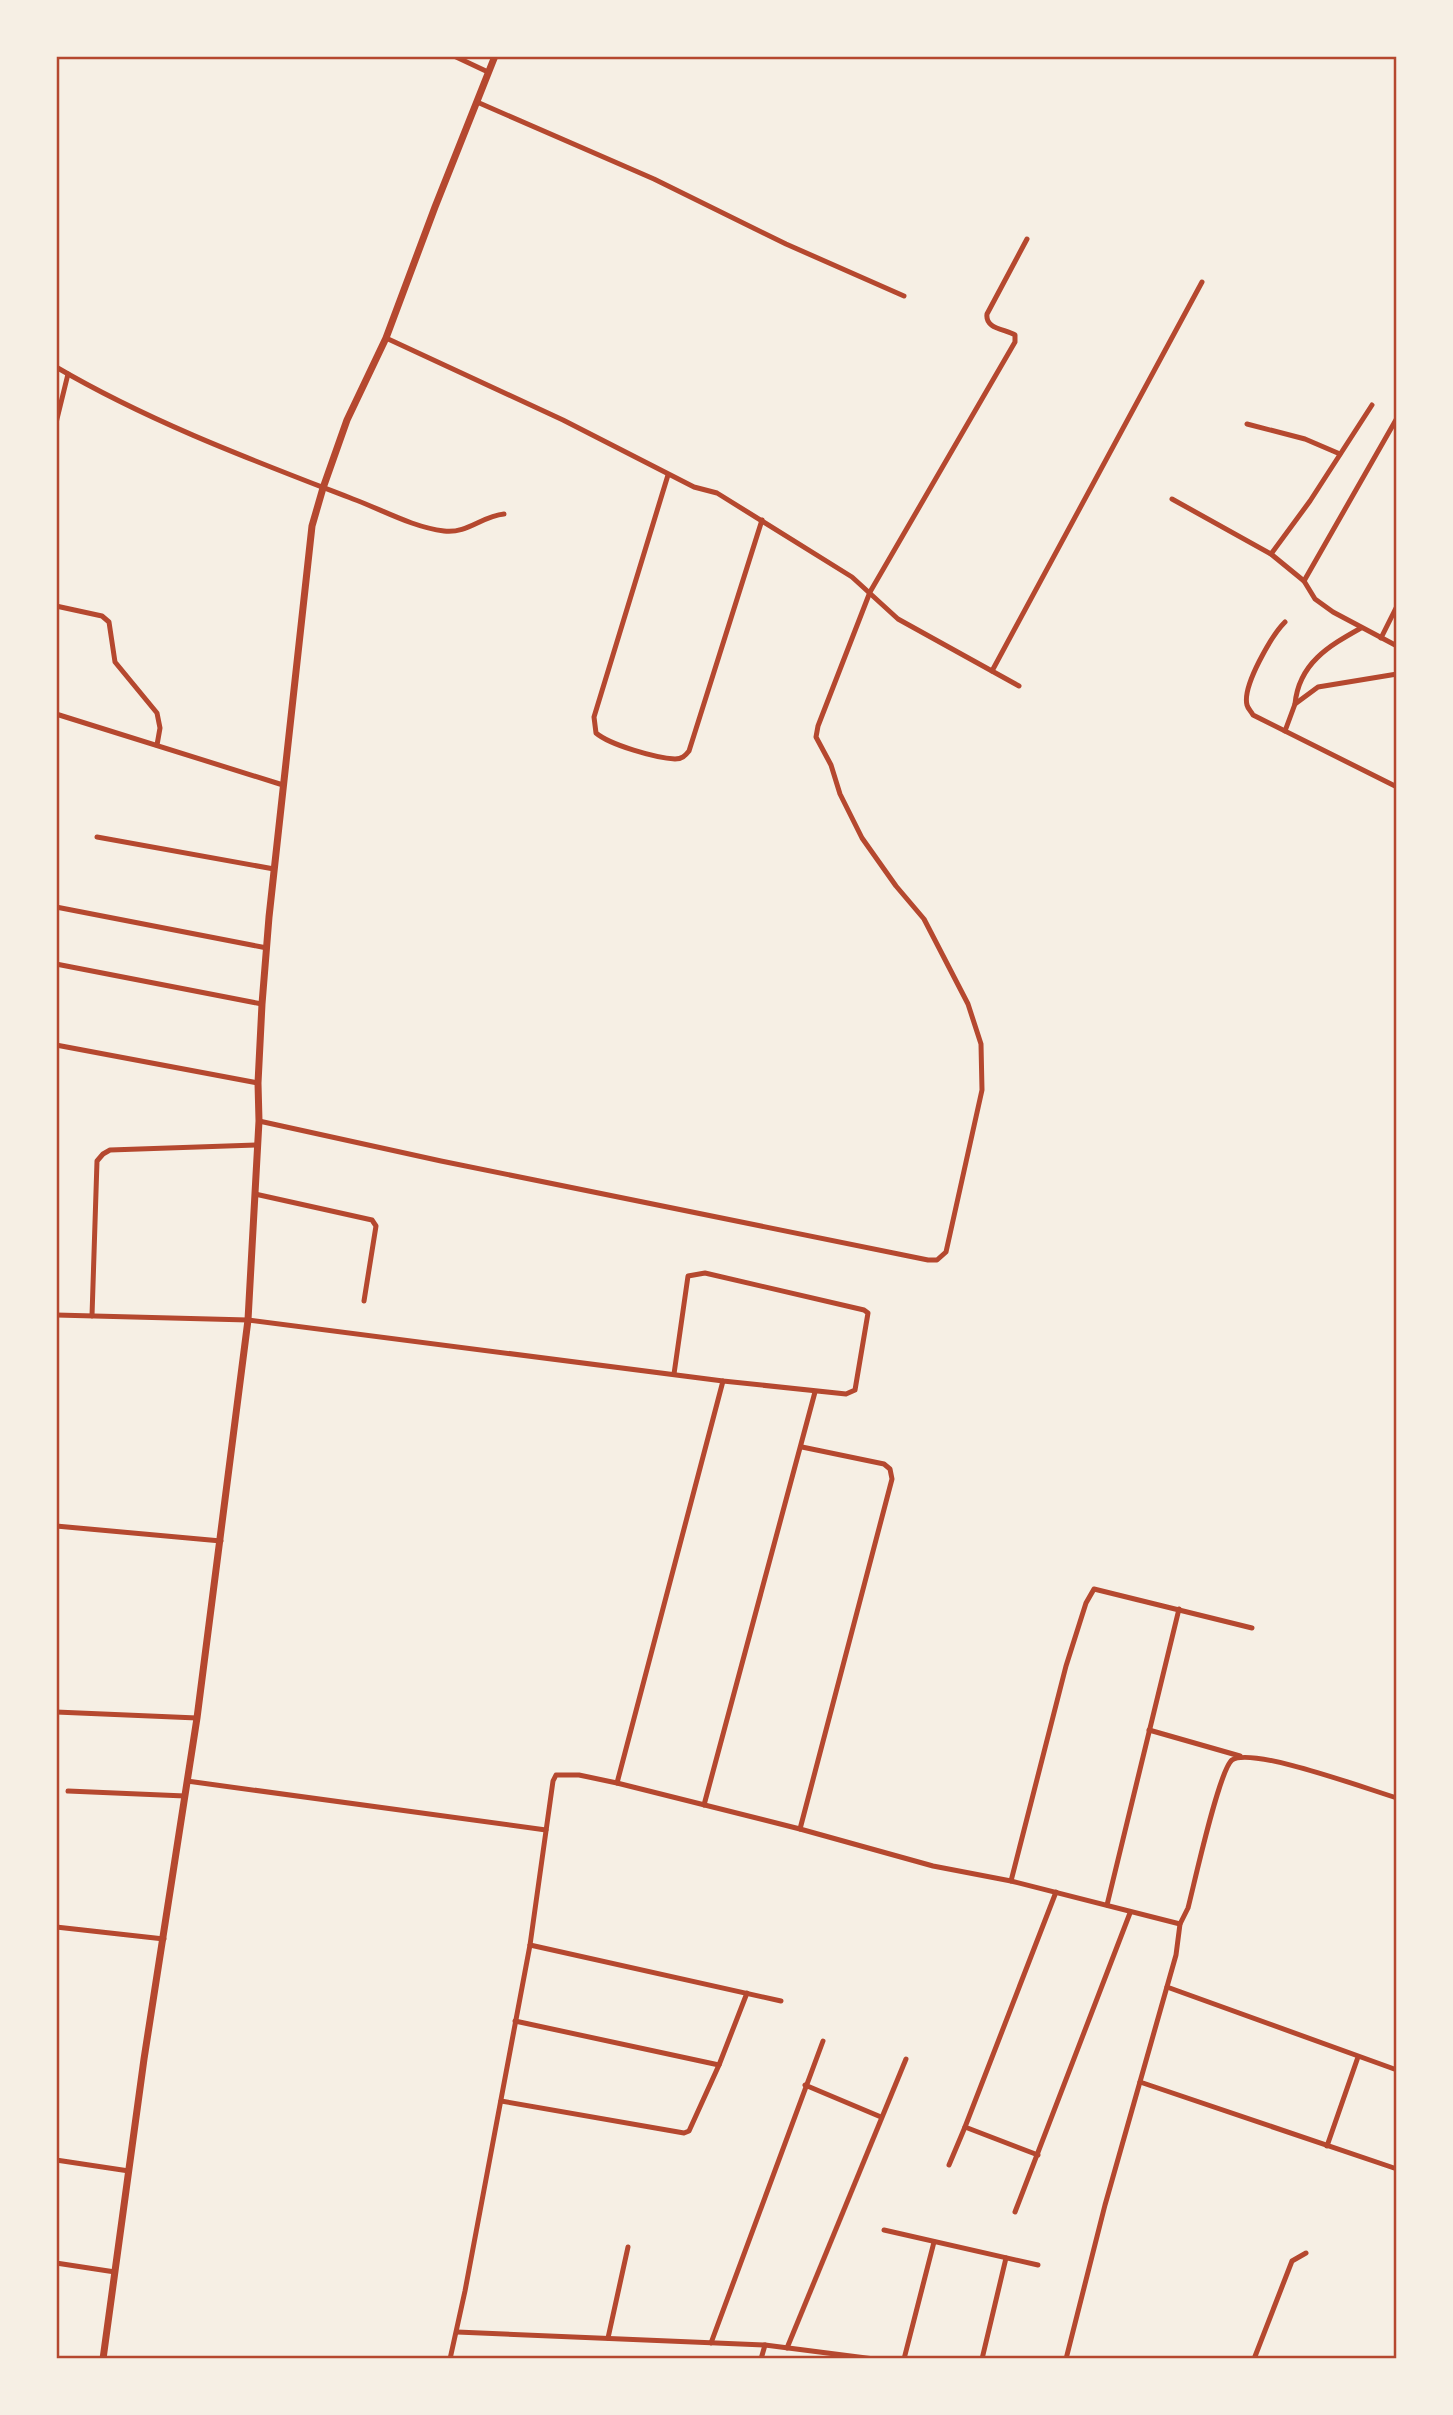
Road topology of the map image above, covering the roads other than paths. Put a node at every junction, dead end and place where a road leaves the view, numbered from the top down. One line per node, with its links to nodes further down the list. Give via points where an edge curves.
1 (454, 56): 3 (street)
2 (495, 56): 3 (street)
3 (488, 72): 4 (street)
4 (477, 102): 7 (street, via 654,178 786,244); 8 (street)
5 (1027, 239): 23 (street, via 986,320 1015,335 1015,342)
6 (1202, 282): 30 (street)
7 (905, 296)
8 (386, 338): 16 (street, via 563,419); 17 (street, via 347,420)
9 (56, 367): 10 (street)
10 (68, 374): 13 (street); 17 (street, via 177,430)
11 (1372, 405): 15 (street)
12 (1397, 418): 22 (street)
13 (56, 423)
14 (1247, 424): 15 (street, via 1305,439)
15 (1340, 454): 21 (street)
16 (667, 475): 20 (street, via 717,493); 20 (street, via 594,717 596,733 603,739 639,751 685,757)
17 (323, 488): 19 (street, via 397,518 447,531 465,529); 37 (street, via 312,526)
18 (1172, 499): 21 (street)
19 (504, 513)
20 (762, 520): 23 (street)
21 (1271, 554): 22 (street)
22 (1304, 581): 27 (street, via 1315,599)
23 (870, 592): 30 (street, via 898,619); 47 (street, via 816,737 862,838 924,919 944,955 981,1044 982,1090 946,1252 937,1261)
24 (56, 606): 36 (street, via 109,622 115,663 157,713)
25 (1397, 606): 28 (street)
26 (1285, 622): 35 (street, via 1275,632 1254,676 1247,705 1253,715)
27 (1361, 628): 28 (street); 33 (street, via 1327,647 1309,666)
28 (1381, 638): 29 (street)
29 (1397, 646)
30 (992, 671): 32 (street)
31 (1397, 674): 33 (street, via 1318,687)
32 (1019, 686)
33 (1296, 704): 35 (street)
34 (56, 714): 36 (street)
35 (1285, 731): 38 (street)
36 (157, 745): 37 (street)
37 (283, 785): 40 (street)
38 (1397, 787)
39 (97, 837): 40 (street)
40 (274, 869): 42 (street)
41 (56, 907): 42 (street)
42 (267, 948): 44 (street)
43 (56, 964): 44 (street)
44 (262, 1004): 46 (street)
45 (56, 1045): 46 (street)
46 (258, 1083): 47 (street)
47 (259, 1121): 48 (street)
48 (258, 1145): 49 (street); 52 (street, via 110,1150 103,1154 97,1161)
49 (255, 1194): 50 (street, via 372,1220 376,1226); 53 (street)
50 (364, 1301)
51 (56, 1315): 52 (street)
52 (92, 1316): 53 (street)
53 (248, 1320): 54 (street); 59 (street)
54 (674, 1374): 55 (street); 56 (street, via 688,1276 705,1273 868,1313 855,1390 846,1394)
55 (723, 1381): 56 (street); 67 (street)
56 (815, 1392): 57 (street)
57 (802, 1447): 71 (street); 72 (street, via 884,1464 892,1479)
58 (56, 1527): 59 (street)
59 (221, 1541): 63 (street)
60 (1179, 1609): 61 (street); 64 (street); 74 (street, via 1094,1588 1066,1666)
61 (1252, 1628)
62 (56, 1712): 63 (street)
63 (197, 1718): 66 (street)
64 (1149, 1730): 65 (street); 76 (street)
65 (1240, 1756): 70 (street, via 1267,1758); 78 (street, via 1229,1762)
66 (187, 1781): 69 (street); 73 (street)
67 (617, 1783): 71 (street); 73 (street, via 556,1775)
68 (68, 1791): 69 (street)
69 (185, 1796): 80 (street)
70 (1397, 1798)
71 (704, 1805): 72 (street)
72 (800, 1829): 74 (street, via 933,1866)
73 (546, 1830): 81 (street)
74 (1011, 1881): 75 (street)
75 (1056, 1892): 76 (street); 95 (street)
76 (1107, 1905): 77 (street)
77 (1130, 1913): 78 (street); 97 (street)
78 (1180, 1924): 82 (street)
79 (56, 1927): 80 (street)
80 (164, 1939): 101 (street)
81 (530, 1945): 83 (street); 85 (street)
82 (1167, 1987): 87 (street); 91 (street)
83 (747, 1993): 84 (street); 89 (street)
84 (781, 2001)
85 (515, 2021): 89 (street); 93 (street)
86 (822, 2041): 92 (street)
87 (1358, 2057): 90 (street); 96 (street)
88 (906, 2059): 94 (street)
89 (719, 2065): 93 (street, via 689,2131 684,2133)
90 (1397, 2070)
91 (1140, 2082): 96 (street); 123 (street)
92 (805, 2085): 94 (street); 113 (street)
93 (501, 2101): 111 (street)
94 (881, 2117): 115 (street)
95 (965, 2127): 97 (street); 99 (street)
96 (1327, 2146): 100 (street)
97 (1038, 2155): 102 (street)
98 (56, 2160): 101 (street)
99 (948, 2165)
100 (1397, 2169)
101 (129, 2171): 110 (street)
102 (1015, 2212)
103 (884, 2230): 104 (street)
104 (934, 2242): 107 (street); 121 (street)
105 (628, 2247): 112 (street)
106 (1306, 2253): 124 (street, via 1292,2261)
107 (1006, 2259): 109 (street); 122 (street)
108 (56, 2263): 110 (street)
109 (1038, 2265)
110 (115, 2272): 117 (street)
111 (457, 2332): 112 (street); 118 (street)
112 (608, 2339): 113 (street)
113 (711, 2343): 114 (street)
114 (765, 2345): 115 (street); 119 (street)
115 (787, 2348): 116 (street)
116 (841, 2357): 120 (street)
117 (103, 2359)
118 (450, 2359)
119 (761, 2359)
120 (874, 2359)
121 (904, 2359)
122 (982, 2359)
123 (1066, 2359)
124 (1254, 2359)

